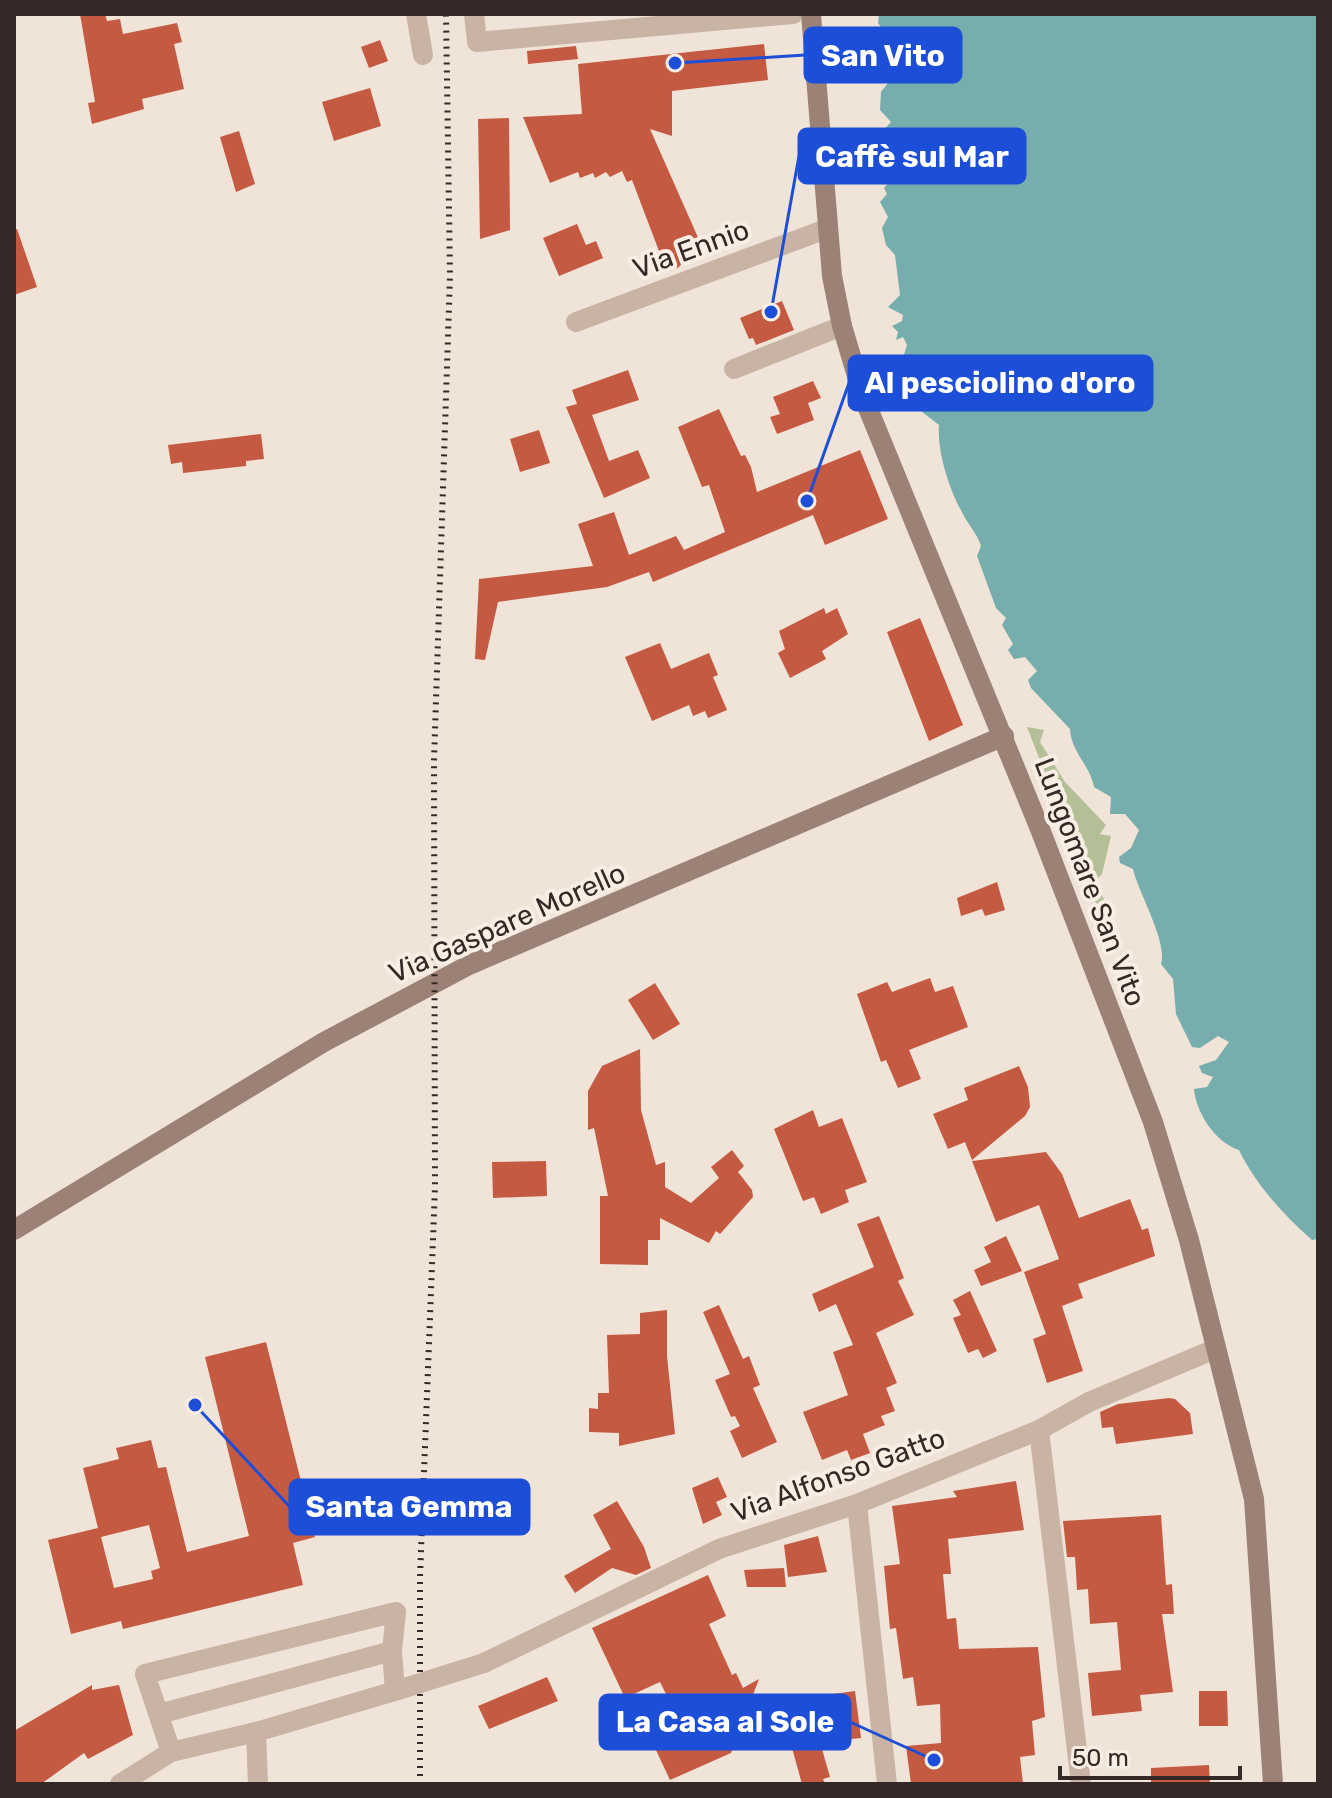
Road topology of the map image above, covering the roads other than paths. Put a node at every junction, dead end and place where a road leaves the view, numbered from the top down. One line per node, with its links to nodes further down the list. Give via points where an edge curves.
1 (416, 14): 5 (street)
2 (474, 14): 3 (street, via 477,42)
3 (793, 14)
4 (811, 14): 6 (main road, Lungomare San Vito)
5 (423, 55)
6 (826, 229): 7 (street, Via Ennio); 8 (main road, Lungomare San Vito)
7 (576, 322)
8 (842, 326): 9 (street); 10 (main road, Lungomare San Vito, via 863,396)
9 (734, 369)
10 (1004, 736): 11 (main road, Via Gaspare Morello, via 469,965 324,1042); 12 (main road, Lungomare San Vito, via 1153,1122)
11 (14, 1230)
12 (1215, 1349): 13 (street, Via Alfonso Gatto, via 1089,1402); 24 (main road, Lungomare San Vito, via 1254,1499)
13 (1039, 1430): 14 (street, Via Alfonso Gatto); 23 (street)
14 (857, 1504): 16 (street, Via Alfonso Gatto, bridge, via 719,1549 484,1663); 22 (street)
15 (392, 1651): 16 (street); 17 (street); 17 (street, via 396,1612 145,1674)
16 (395, 1691): 18 (street, Via Alfonso Gatto)
17 (159, 1714): 19 (street)
18 (256, 1732): 19 (street, Via Alfonso Gatto); 21 (street)
19 (171, 1752): 20 (street, Via Alfonso Gatto)
20 (120, 1784)
21 (258, 1784)
22 (887, 1784)
23 (1081, 1784)
24 (1273, 1784)

